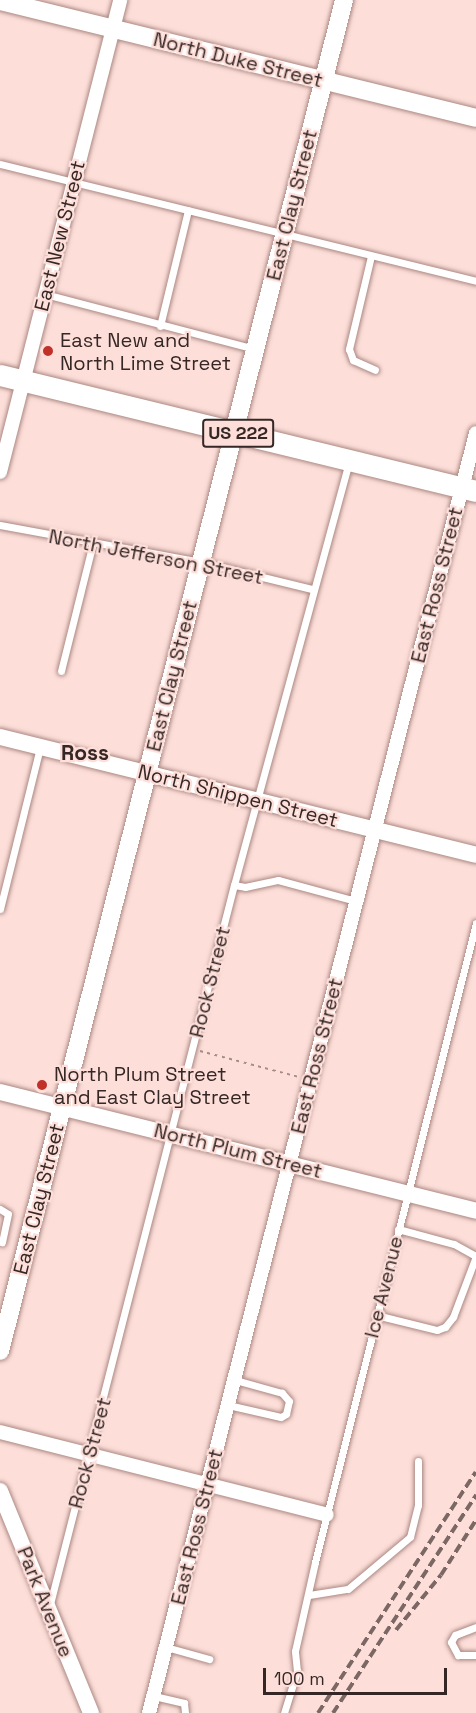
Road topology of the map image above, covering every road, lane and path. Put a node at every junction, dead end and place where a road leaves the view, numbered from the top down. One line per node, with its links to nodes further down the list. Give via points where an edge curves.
1 (120, 0): 4 (street, East New Street)
2 (344, 0): 5 (main road, East Clay Street)
3 (0, 1): 4 (main road, North Duke Street)
4 (113, 28): 5 (main road, North Duke Street); 8 (street, East New Street)
5 (324, 80): 6 (main road, North Duke Street); 10 (main road, East Clay Street)
6 (476, 118)
7 (0, 164): 8 (lane)
8 (74, 182): 9 (lane); 13 (street, East New Street)
9 (188, 210): 10 (lane); 14 (lane)
10 (284, 235): 11 (lane); 15 (main road, East Clay Street)
11 (371, 256): 12 (lane); 16 (lane, via 349,349 353,360)
12 (476, 281)
13 (45, 294): 14 (lane); 18 (street, East New Street)
14 (160, 326): 15 (lane)
15 (255, 350): 19 (main road, East Clay Street)
16 (375, 370)
17 (0, 375): 18 (highway, US 222)
18 (23, 381): 19 (highway, US 222); 22 (street, East New Street)
19 (234, 432): 21 (highway, US 222); 26 (main road, East Clay Street)
20 (476, 433): 23 (street, East Ross Street)
21 (349, 460): 23 (highway, US 222); 27 (lane, Rock Street)
22 (0, 472)
23 (469, 490): 33 (street, East Ross Street)
24 (0, 525): 25 (lane, North Jefferson Street)
25 (93, 543): 26 (lane, North Jefferson Street); 28 (lane)
26 (201, 562): 27 (lane, North Jefferson Street); 31 (main road, East Clay Street)
27 (312, 589): 32 (lane, Rock Street)
28 (61, 671)
29 (0, 737): 30 (street, North Shippen Street)
30 (40, 747): 31 (street, North Shippen Street); 37 (lane)
31 (147, 774): 32 (street, North Shippen Street); 42 (main road, East Clay Street)
32 (256, 800): 33 (street, North Shippen Street); 35 (lane, Rock Street)
33 (375, 830): 34 (street, North Shippen Street); 36 (street, East Ross Street)
34 (476, 855)
35 (234, 885): 36 (lane, via 250,887 278,880); 39 (lane, Rock Street)
36 (356, 901): 40 (street, East Ross Street)
37 (0, 909)
38 (476, 923): 45 (lane, Ice Avenue)
39 (193, 1050): 40 (path); 43 (lane, Rock Street)
40 (310, 1080): 44 (street, East Ross Street)
41 (0, 1092): 42 (street, North Plum Street)
42 (62, 1106): 43 (street, North Plum Street); 52 (main road, East Clay Street)
43 (173, 1134): 44 (street, North Plum Street); 56 (lane, Rock Street)
44 (289, 1163): 45 (street, North Plum Street); 53 (street, East Ross Street)
45 (407, 1194): 47 (street, North Plum Street); 48 (lane, Ice Avenue)
46 (0, 1209): 49 (lane, via 8,1214)
47 (476, 1211)
48 (398, 1229): 50 (lane, via 454,1244); 51 (lane, Ice Avenue)
49 (2, 1242)
50 (476, 1256): 51 (lane, via 453,1317 445,1327 437,1330)
51 (376, 1315): 60 (lane, Ice Avenue)
52 (0, 1352)
53 (235, 1380): 54 (street, East Ross Street); 54 (lane, via 288,1396 286,1414 281,1417)
54 (228, 1405): 58 (street, East Ross Street)
55 (0, 1432): 56 (street)
56 (90, 1455): 58 (street); 62 (lane, Rock Street)
57 (418, 1461): 61 (lane, via 418,1504 410,1537 348,1589)
58 (209, 1482): 60 (street); 64 (street, East Ross Street)
59 (0, 1491): 62 (street, Park Avenue)
60 (327, 1515): 61 (lane, Ice Avenue)
61 (309, 1595): 71 (lane, Ice Avenue, via 295,1651 297,1671)
62 (49, 1610): 68 (street, Park Avenue)
63 (476, 1627): 65 (lane, via 455,1635 451,1642 458,1655)
64 (166, 1647): 66 (lane); 67 (street, East Ross Street)
65 (476, 1655)
66 (209, 1659)
67 (154, 1696): 69 (street, East Ross Street); 70 (lane, via 184,1703)
68 (91, 1713)
69 (149, 1713)
70 (185, 1713)
71 (284, 1713)

